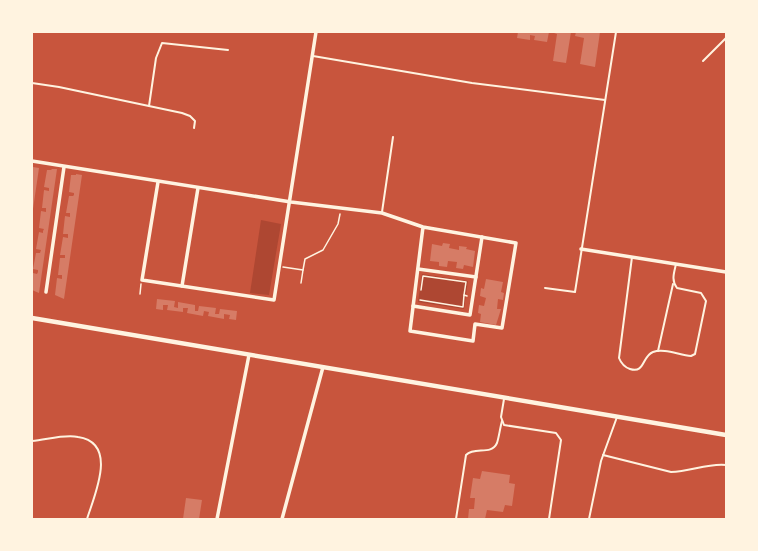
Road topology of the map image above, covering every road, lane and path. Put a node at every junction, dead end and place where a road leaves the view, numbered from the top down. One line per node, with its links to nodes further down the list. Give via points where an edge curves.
1 (316, 32): 5 (street)
2 (616, 32): 8 (lane)
3 (726, 38): 6 (lane)
4 (228, 50): 9 (lane, via 162,43 156,58)
5 (312, 56): 8 (lane, via 472,83); 16 (street)
6 (704, 61)
7 (32, 83): 9 (lane)
8 (604, 100): 21 (lane)
9 (149, 106): 10 (lane, via 190,116 195,121)
10 (194, 128)
11 (393, 137): 18 (lane)
12 (32, 161): 13 (street)
13 (64, 167): 14 (street); 34 (street)
14 (158, 182): 15 (street); 29 (street)
15 (198, 188): 16 (street); 32 (street)
16 (291, 202): 17 (street); 24 (street)
17 (341, 209): 18 (street); 26 (path, via 338,224 323,250 305,259)
18 (382, 213): 19 (street)
19 (423, 227): 20 (street); 25 (street)
20 (482, 237): 28 (street); 41 (street, via 516,243 502,328)
21 (581, 249): 22 (street); 33 (lane, via 575,292)
22 (632, 257): 23 (street); 42 (lane, via 619,358 625,366 637,370 644,365 650,354)
23 (676, 264): 27 (street); 31 (lane)
24 (280, 267): 26 (path); 32 (street, via 274,300)
25 (418, 269): 28 (street); 38 (street)
26 (303, 270): 30 (path)
27 (726, 272)
28 (476, 277): 37 (street)
29 (142, 280): 32 (street); 35 (path)
30 (301, 283)
31 (673, 283): 42 (lane); 42 (lane, via 677,288 702,293 706,301 697,348 691,356)
32 (182, 286)
33 (545, 288)
34 (46, 292)
35 (140, 294)
36 (464, 296): 36 (path, via 463,307 420,301 423,276 466,282); 37 (path)
37 (473, 297): 39 (street)
38 (413, 306): 39 (street); 41 (street, via 410,331 473,341)
39 (470, 315): 41 (street)
40 (32, 318): 43 (street)
41 (475, 324)
42 (658, 351)
43 (249, 355): 44 (street); 53 (street)
44 (323, 367): 45 (street); 54 (street)
45 (504, 398): 46 (street); 47 (lane)
46 (617, 417): 48 (street); 50 (lane)
47 (502, 421): 55 (lane, via 494,448 473,450 466,454); 56 (lane, via 508,426 550,432 560,436 561,446)
48 (726, 435)
49 (32, 441): 52 (lane, via 78,436 91,442 98,450 102,458 102,468)
50 (603, 455): 51 (lane, via 671,472 709,465); 57 (lane)
51 (726, 465)
52 (87, 519)
53 (217, 519)
54 (282, 519)
55 (456, 519)
56 (549, 519)
57 (589, 519)

